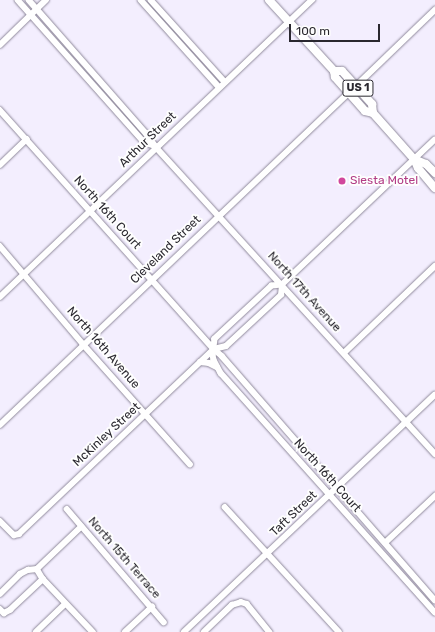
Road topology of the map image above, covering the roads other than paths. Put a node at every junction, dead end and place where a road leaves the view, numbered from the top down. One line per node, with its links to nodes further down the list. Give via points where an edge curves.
1 (18, 0): 10 (street, North 17th Avenue)
2 (29, 0): 8 (street, North 17th Avenue)
3 (46, 0): 8 (street)
4 (141, 0): 16 (street)
5 (151, 0): 14 (street)
6 (269, 0): 11 (main road, US 1)
7 (312, 0): 11 (street, Arthur Street)
8 (37, 9): 10 (street); 22 (street, North 17th Avenue)
9 (435, 10): 15 (street)
10 (31, 14): 12 (street); 22 (street, North 17th Avenue, via 144,142)
11 (289, 22): 13 (main road, US 1); 14 (street, Arthur Street)
12 (0, 45)
13 (334, 71): 15 (main road, US 1, via 342,71); 17 (main road, US 1, via 335,77)
14 (225, 82): 16 (street, Arthur Street)
15 (356, 86): 19 (main road, US 1, via 372,104)
16 (219, 87): 22 (street, Arthur Street)
17 (349, 93): 19 (main road, US 1, via 365,111); 28 (street, Cleveland Street)
18 (0, 110): 20 (street, North 16th Court)
19 (373, 113): 23 (main road, US 1)
20 (27, 140): 24 (street); 27 (street, North 16th Court)
21 (435, 140): 23 (street, McKinley Street)
22 (156, 147): 27 (street, Arthur Street); 28 (street, North 17th Avenue)
23 (414, 160): 25 (main road, US 1, via 426,164); 26 (main road, US 1); 33 (street, McKinley Street)
24 (0, 165)
25 (435, 173)
26 (435, 188)
27 (91, 211): 31 (street, Arthur Street); 32 (street, North 16th Court)
28 (219, 215): 32 (street, Cleveland Street); 33 (street, North 17th Avenue)
29 (0, 246): 31 (street, North 16th Avenue)
30 (435, 266): 37 (street)
31 (24, 273): 34 (street, Arthur Street); 35 (street, North 16th Avenue)
32 (153, 279): 35 (street, Cleveland Street); 36 (street, North 16th Court)
33 (282, 284): 36 (street, McKinley Street, via 272,286 215,339); 36 (street, McKinley Street, via 281,295 226,346); 37 (street, North 17th Avenue)
34 (0, 297)
35 (83, 344): 41 (street, North 16th Avenue); 43 (street, Cleveland Street)
36 (214, 349): 38 (street, McKinley Street); 39 (street); 46 (street, North 16th Court)
37 (344, 353): 42 (street, North 17th Avenue)
38 (200, 362): 39 (street); 41 (street, McKinley Street)
39 (217, 367): 47 (street, North 16th Court)
40 (435, 395): 42 (street, Taft Street)
41 (145, 414): 45 (street, North 16th Avenue); 51 (street, McKinley Street, via 19,534 14,535)
42 (407, 423): 44 (street, North 17th Avenue); 46 (street, Taft Street)
43 (0, 425)
44 (435, 454)
45 (190, 464)
46 (336, 488): 47 (street, Taft Street); 53 (street, North 16th Court)
47 (330, 495): 54 (street, Taft Street); 62 (street, North 16th Court)
48 (435, 496): 53 (street)
49 (225, 506): 54 (street)
50 (67, 510): 52 (street, North 15th Terrace)
51 (0, 520)
52 (81, 527): 55 (street); 60 (street, North 15th Terrace)
53 (386, 543): 58 (street, North 16th Court)
54 (269, 553): 67 (street, Taft Street); 70 (street)
55 (37, 569): 56 (street); 57 (street, via 20,574)
56 (43, 579): 59 (street); 61 (street, via 10,610)
57 (0, 594)
58 (435, 600)
59 (66, 604): 64 (street); 65 (street)
60 (152, 607): 63 (street, North 15th Terrace); 66 (street)
61 (2, 611)
62 (435, 612)
63 (164, 622)
64 (36, 632)
65 (93, 632)
66 (125, 632)
67 (184, 632)
68 (204, 632): 69 (street, via 232,605 241,602 247,604)
69 (270, 632)
70 (339, 632)

